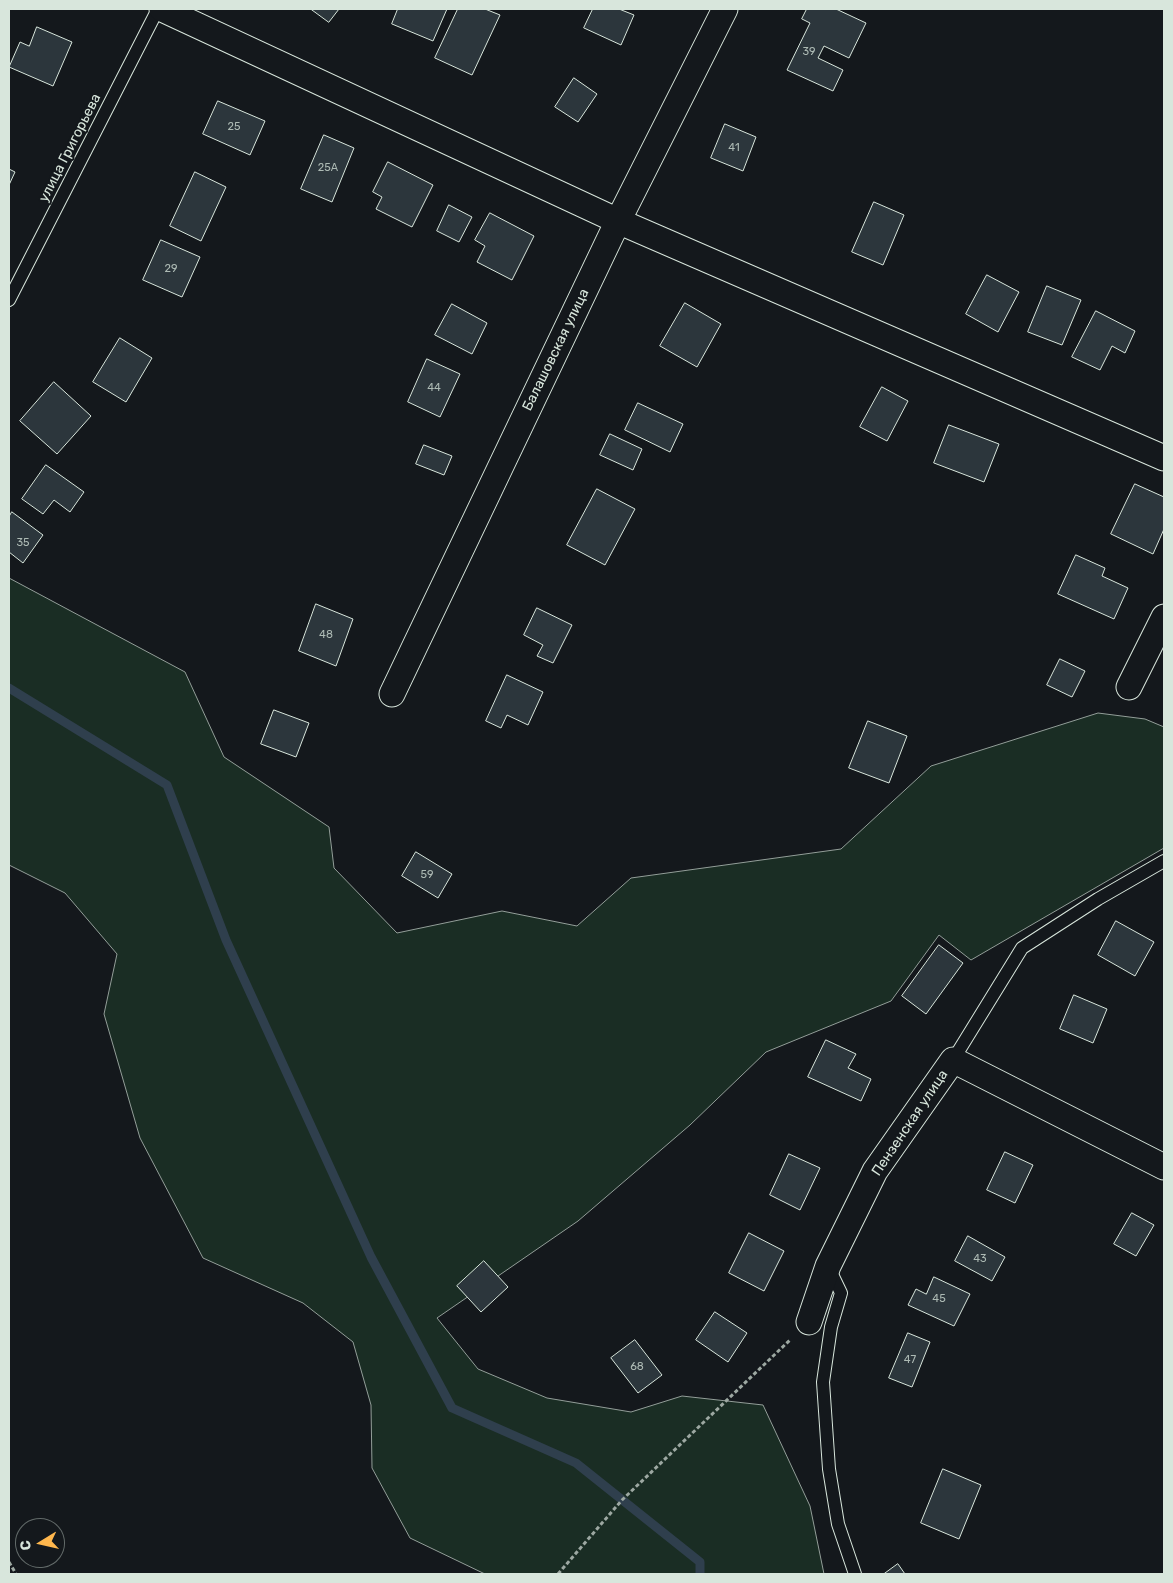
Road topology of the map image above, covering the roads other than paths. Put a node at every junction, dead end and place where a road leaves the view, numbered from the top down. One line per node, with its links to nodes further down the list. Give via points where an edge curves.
1 (160, 9): 3 (street); 4 (lane, улица Григорьева)
2 (725, 9): 3 (street, Балашовская улица)
3 (618, 221): 5 (street); 8 (street, Балашовская улица)
4 (9, 300)
5 (1164, 458)
6 (1164, 617): 7 (street)
7 (1129, 687)
8 (392, 694)
9 (1164, 861): 10 (lane, via 1022,948)
10 (953, 1060): 11 (street, Пензенская улица); 12 (street, Пензенская улица, via 875,1171)
11 (1164, 1168)
12 (828, 1266): 13 (street, Пензенская улица); 14 (lane, via 841,1292 831,1328 823,1382 829,1469 838,1524)
13 (809, 1322)
14 (855, 1574)

